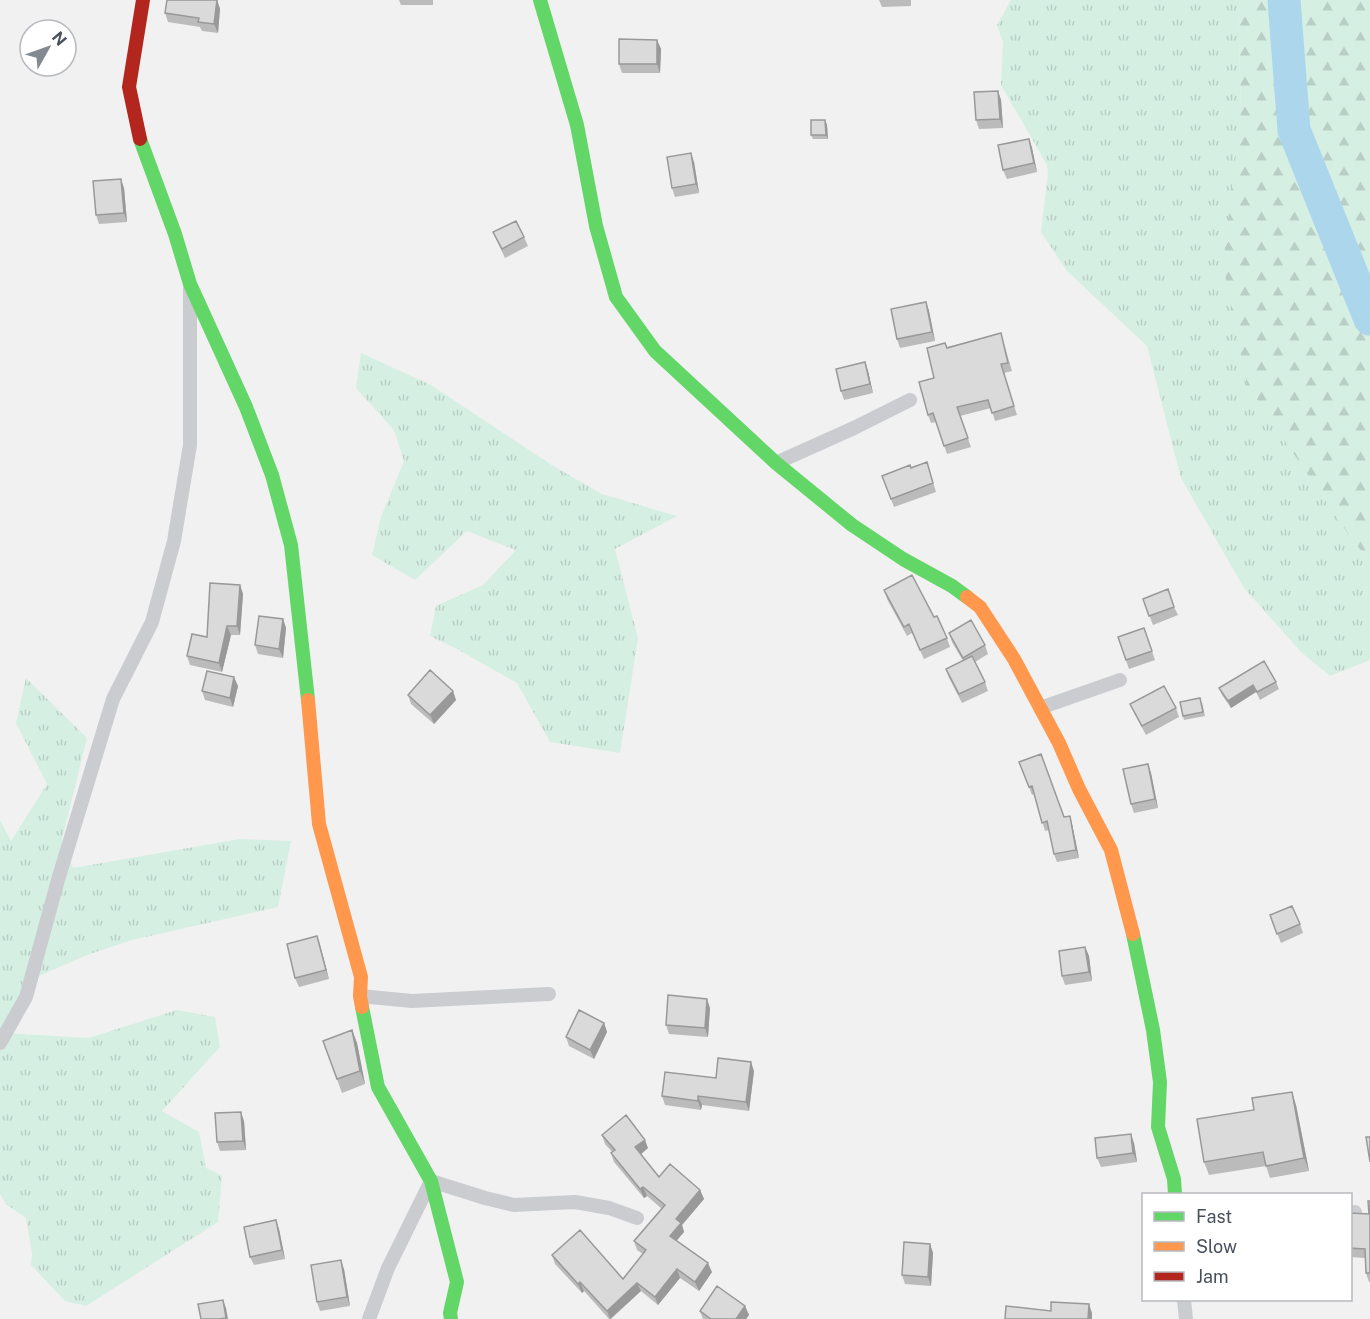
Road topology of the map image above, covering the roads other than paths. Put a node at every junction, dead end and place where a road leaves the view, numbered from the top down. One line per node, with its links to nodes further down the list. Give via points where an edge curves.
1 (143, 0): 3 (street, via 129,87 141,143)
2 (540, 0): 5 (street, via 577,125 596,226 616,297 655,351)
3 (190, 284): 9 (street, via 254,426 291,545 319,824 361,977); 10 (street, via 190,445 174,541 152,622 113,699 26,997)
4 (910, 400): 5 (street)
5 (776, 463): 7 (street, via 852,525 980,607)
6 (1120, 680): 7 (street)
7 (1040, 708): 12 (street, via 1111,850 1150,1010 1160,1082 1158,1127)
8 (549, 994): 9 (street, via 412,1001)
9 (360, 996): 11 (street, via 378,1087)
10 (0, 1043)
11 (431, 1181): 13 (street, via 514,1205 575,1202); 15 (street, via 388,1268); 16 (street, via 457,1282)
12 (1175, 1193)
13 (637, 1218)
14 (1184, 1301): 17 (street)
15 (369, 1319)
16 (451, 1319)
17 (1186, 1319)

